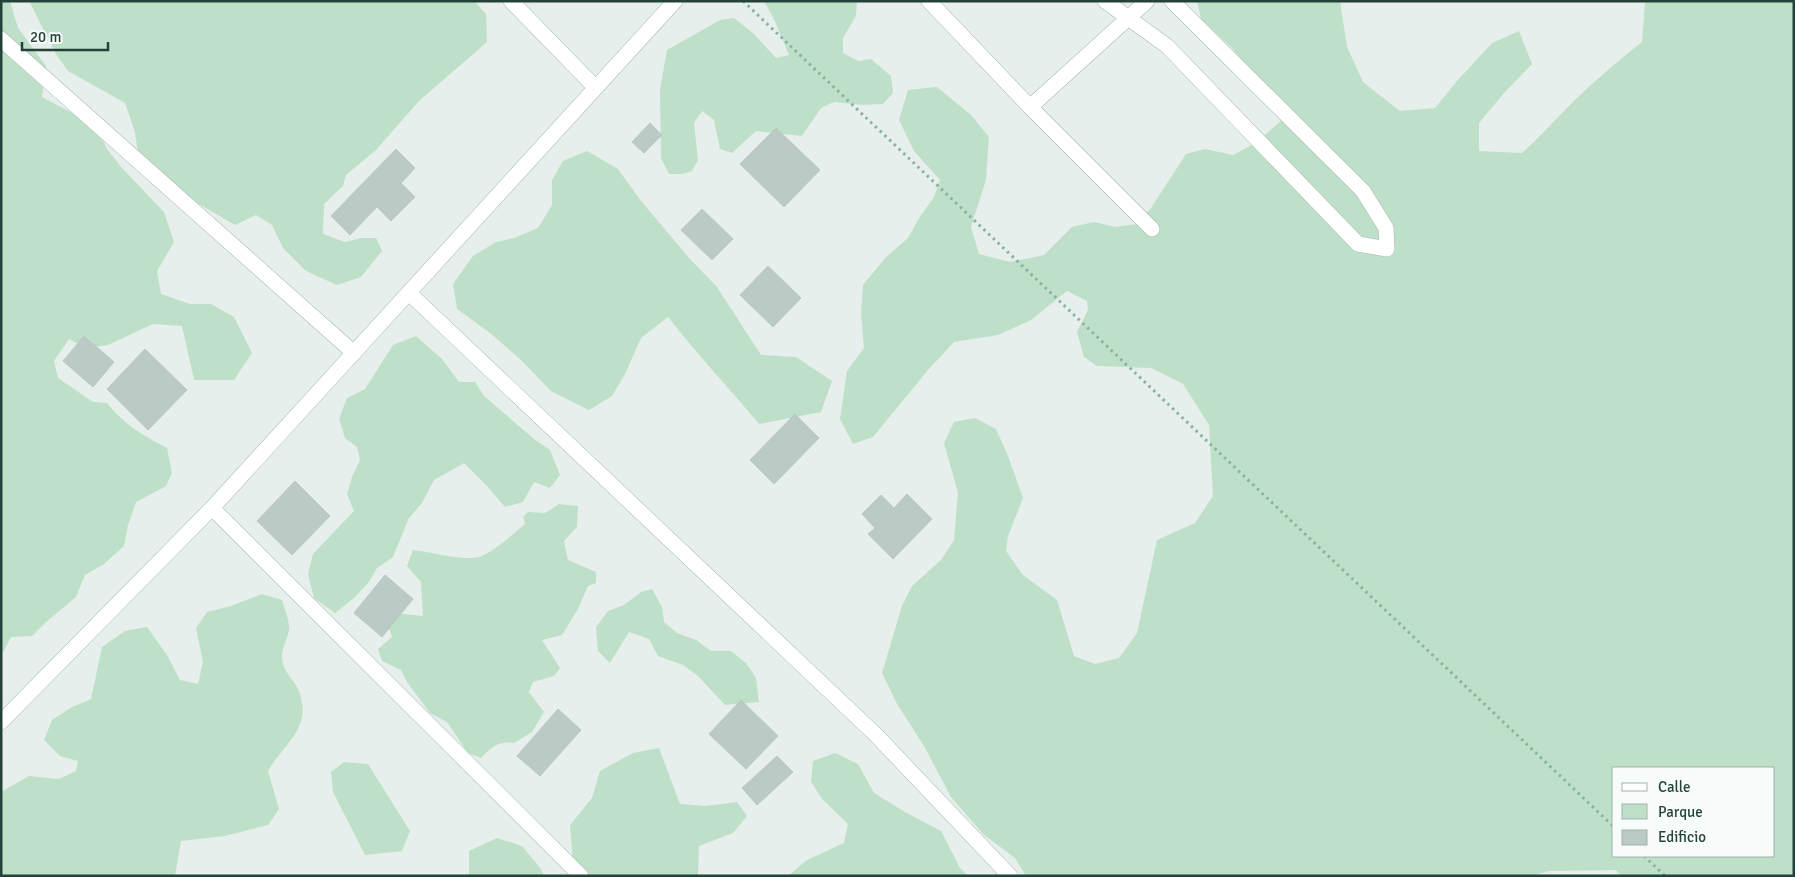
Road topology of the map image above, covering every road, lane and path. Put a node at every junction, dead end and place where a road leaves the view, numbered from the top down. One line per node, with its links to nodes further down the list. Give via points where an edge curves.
1 (512, 1): 10 (street)
2 (675, 1): 10 (street)
3 (743, 1): 17 (path)
4 (929, 1): 11 (street)
5 (1104, 1): 8 (street)
6 (1147, 1): 8 (street)
7 (1172, 1): 8 (street, via 1362,191 1386,228 1388,249 1358,244 1167,46)
8 (1128, 19): 11 (street)
9 (1, 39): 14 (street)
10 (596, 87): 13 (street)
11 (1030, 107): 12 (street)
12 (1152, 229)
13 (409, 293): 14 (street); 20 (street, via 876,735)
14 (354, 353): 15 (street)
15 (212, 508): 16 (street); 19 (street)
16 (1, 722)
17 (1612, 825)
18 (1645, 857): 21 (path)
19 (581, 876)
20 (1010, 876)
21 (1665, 876)

